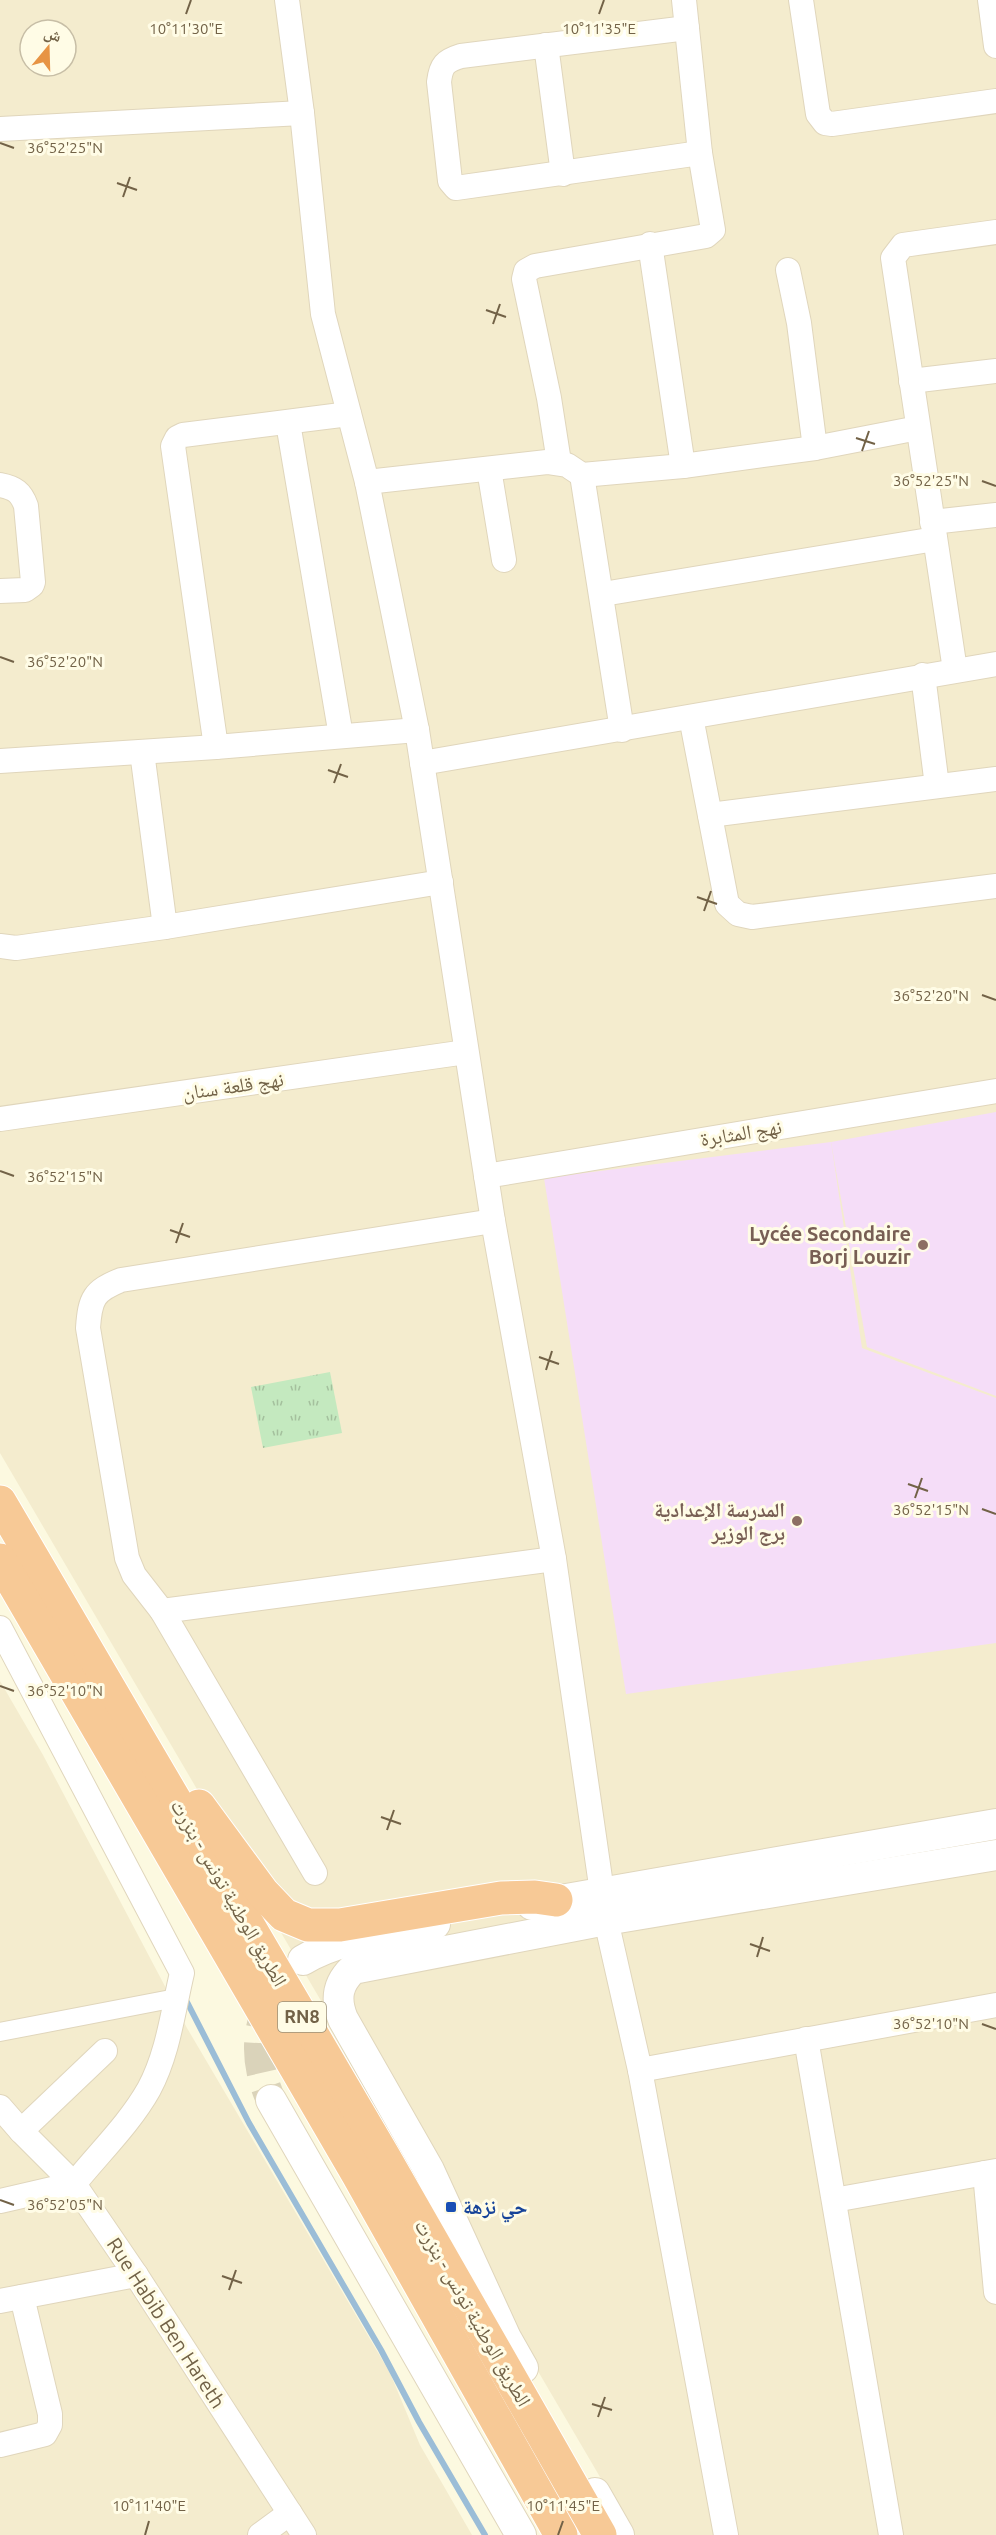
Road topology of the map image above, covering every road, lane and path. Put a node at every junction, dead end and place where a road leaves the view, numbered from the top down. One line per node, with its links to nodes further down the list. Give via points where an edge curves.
1 (287, 0): 9 (street)
2 (684, 0): 5 (street)
3 (801, 0): 8 (street, via 818,114 825,123)
4 (990, 0): 7 (street)
5 (687, 28): 6 (street); 11 (street)
6 (546, 45): 12 (street); 12 (street, via 461,56 447,60 441,68 439,82 450,181 460,188)
7 (996, 46)
8 (996, 101)
9 (302, 113): 10 (street); 18 (street, via 323,314)
10 (0, 129)
11 (700, 153): 12 (street); 14 (street, via 711,232)
12 (563, 174)
13 (996, 232): 17 (street, via 903,245 896,252 893,269)
14 (650, 244): 22 (street, via 535,266 525,274); 23 (street)
15 (788, 270): 21 (street, via 801,333)
16 (996, 371): 17 (street)
17 (911, 381): 20 (street)
18 (349, 414): 19 (street); 26 (street)
19 (288, 423): 39 (street); 40 (street, via 183,435 173,446)
20 (918, 428): 21 (street); 29 (street)
21 (815, 448): 23 (street)
22 (559, 462): 24 (street); 25 (street)
23 (684, 466): 25 (street)
24 (489, 469): 26 (street); 30 (street)
25 (582, 475): 32 (street)
26 (367, 482): 37 (street)
27 (0, 485): 31 (street, via 14,488 26,506 33,582 25,590)
28 (996, 515): 29 (street)
29 (933, 530): 32 (street); 34 (street)
30 (504, 560)
31 (0, 591)
32 (603, 594): 38 (street)
33 (996, 664): 34 (street)
34 (955, 670): 35 (street)
35 (923, 675): 36 (street); 45 (street)
36 (691, 717): 38 (street); 46 (street)
37 (417, 730): 39 (street); 43 (street)
38 (622, 730): 43 (street)
39 (341, 736): 40 (street)
40 (216, 747): 41 (street)
41 (142, 752): 42 (street); 49 (street)
42 (0, 761)
43 (422, 763): 47 (street)
44 (996, 779): 45 (street)
45 (938, 786): 46 (street)
46 (710, 815): 48 (street, via 727,904 738,914 752,917)
47 (441, 882): 49 (street); 51 (street)
48 (996, 886)
49 (165, 927): 50 (street, via 16,948)
50 (0, 946)
51 (466, 1052): 53 (street, نهج قلعة سنان); 54 (street)
52 (996, 1091): 54 (street, نهج المثابرة)
53 (0, 1119)
54 (486, 1176): 55 (street)
55 (493, 1221): 57 (street); 60 (street, via 121,1280 100,1289 89,1309 88,1328 128,1558 134,1575)
56 (0, 1502): 59 (highway, الطريق الوطنية تونس - بنزرت / RN8)
57 (554, 1559): 60 (street); 67 (street)
58 (0, 1560): 91 (highway, الطريق الوطنية تونس - بنزرت / RN8, via 357,2173)
59 (52, 1592): 62 (highway, RN8, via 103,1658); 92 (highway, الطريق الوطنية تونس - بنزرت / RN8, via 383,2155)
60 (162, 1611): 65 (street)
61 (0, 1628): 70 (street, via 182,1973)
62 (166, 1761): 66 (highway, RN8, via 263,1893 284,1915 308,1925 340,1925 501,1898); 85 (highway, RN8)
63 (996, 1824): 67 (street)
64 (996, 1855): 67 (street)
65 (315, 1873)
66 (556, 1900): 67 (street); 68 (street, via 343,1943)
67 (604, 1905): 74 (street); 85 (street, via 353,1969 340,1986 338,2006 343,2019 429,2170)
68 (303, 1960)
69 (996, 2004): 72 (street)
70 (174, 2009): 71 (street); 79 (street, via 149,2089)
71 (0, 2032)
72 (806, 2039): 74 (street); 80 (street)
73 (105, 2051): 77 (street)
74 (640, 2070): 94 (street)
75 (271, 2100): 90 (street)
76 (0, 2107): 77 (street, Rue Habib Ben Hareth)
77 (21, 2131): 79 (street, Rue Habib Ben Hareth)
78 (990, 2172): 80 (street); 83 (street)
79 (74, 2184): 81 (street); 82 (street, Rue Habib Ben Hareth)
80 (834, 2200): 95 (street)
81 (0, 2201)
82 (136, 2276): 84 (street); 87 (street, Rue Habib Ben Hareth)
83 (996, 2292)
84 (11, 2299): 86 (street, via 50,2414 50,2425 45,2434)
85 (506, 2337): 93 (street)
86 (0, 2445)
87 (290, 2513): 88 (street); 89 (street, Rue Habib Ben Hareth)
88 (260, 2535)
89 (304, 2535)
90 (521, 2535)
91 (561, 2535)
92 (600, 2535)
93 (619, 2535)
94 (726, 2535)
95 (891, 2535)

